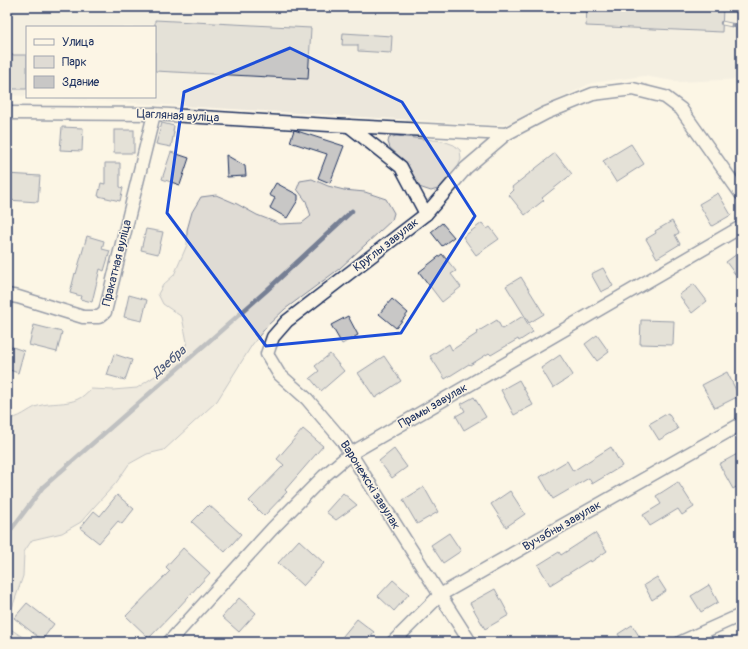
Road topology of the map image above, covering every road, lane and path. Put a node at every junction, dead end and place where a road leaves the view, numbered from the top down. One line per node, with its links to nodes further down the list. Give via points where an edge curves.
1 (7, 113): 2 (street, Цагляная вуліца)
2 (154, 114): 3 (street, Цагляная вуліца); 8 (street, Пракатная вуліца, via 105,312 99,317 83,317)
3 (349, 126): 4 (street, Цагляная вуліца); 6 (street, Круглы завулак, via 401,167)
4 (506, 134): 5 (street, via 546,113 593,94 633,89 665,97 681,109); 6 (street, via 466,168)
5 (741, 194)
6 (426, 214): 9 (street, Круглы завулак, via 287,321)
7 (741, 227): 11 (street, Прамы завулак)
8 (7, 295)
9 (273, 337): 11 (street, Варонежскі завулак, via 266,354 279,374 307,398 342,440)
10 (741, 424): 12 (street, Вучэбны завулак)
11 (350, 454): 12 (street, Варонежскі завулак); 14 (street, Прамы завулак, via 324,476 272,529)
12 (440, 595): 15 (street, Вучэбны завулак); 16 (street, Варонежскі завулак)
13 (741, 615): 17 (street)
14 (170, 642)
15 (393, 642)
16 (470, 642)
17 (681, 642)

